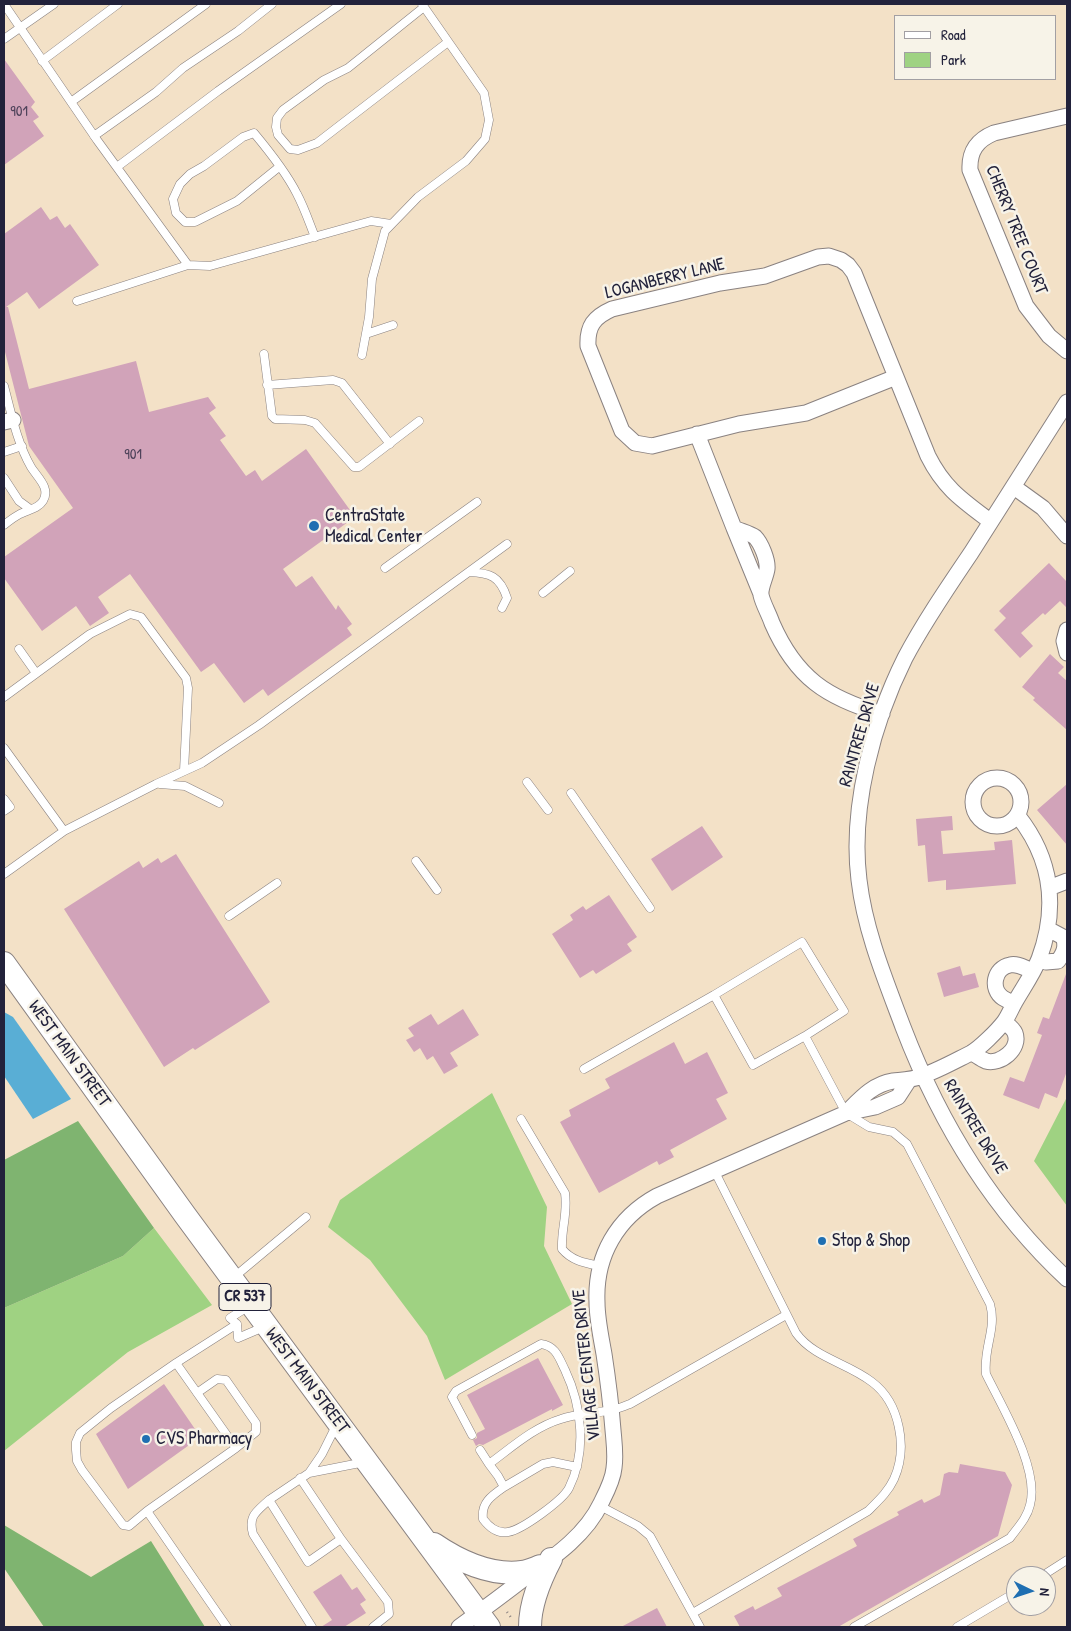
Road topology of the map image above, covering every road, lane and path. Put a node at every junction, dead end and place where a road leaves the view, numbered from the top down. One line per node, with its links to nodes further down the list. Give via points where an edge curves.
1 (4, 4): 8 (lane)
2 (54, 4): 8 (lane)
3 (118, 4): 11 (lane)
4 (206, 4): 12 (lane)
5 (272, 4): 14 (lane)
6 (341, 4): 15 (lane)
7 (423, 5): 10 (lane); 10 (lane, via 348,68 324,80 283,110 276,127 278,135 290,149 298,150 317,143)
8 (20, 28): 9 (lane); 11 (lane)
9 (4, 39)
10 (448, 42): 17 (lane, via 484,94 489,120 485,139 466,161 418,197)
11 (42, 61): 12 (lane)
12 (71, 102): 14 (lane)
13 (1067, 116): 23 (street, CHERRY TREE COURT, via 985,137 972,151 969,160 970,170 1026,306 1048,336)
14 (94, 136): 15 (lane)
15 (117, 167): 19 (lane)
16 (279, 167): 16 (lane, via 254,133 243,137 180,184 173,199 176,213 185,222 195,222 237,201); 18 (lane, via 296,193)
17 (391, 224): 18 (lane, via 371,221); 22 (lane, via 385,231 372,279)
18 (315, 236): 19 (lane, via 210,266)
19 (188, 265): 20 (lane)
20 (77, 301)
21 (393, 325): 22 (lane)
22 (366, 334): 25 (lane)
23 (1067, 351)
24 (264, 354): 27 (lane)
25 (362, 355)
26 (896, 377): 32 (street, LOGANBERRY LANE, via 806,413); 32 (street, LOGANBERRY LANE, via 854,273 841,260 829,256 764,276 720,283 601,314 590,327 588,346 616,418 627,437 635,443 652,446); 40 (street, LOGANBERRY LANE, via 936,472 950,489)
27 (267, 385): 33 (lane, via 333,380 342,383); 33 (lane, via 270,413 274,419 315,423 354,467 359,467)
28 (4, 386): 30 (lane)
29 (1067, 402): 37 (street, RAINTREE DRIVE)
30 (9, 421): 34 (lane)
31 (419, 421): 33 (lane)
32 (697, 434): 54 (street, via 734,528 754,537 764,556 767,567 761,594 790,657 823,690 844,702)
33 (390, 444)
34 (22, 446): 35 (lane); 39 (lane, via 44,484 46,494 43,501)
35 (4, 452)
36 (4, 478): 39 (lane, via 19,501)
37 (1014, 487): 40 (street, RAINTREE DRIVE); 42 (street, via 1043,508)
38 (476, 502): 44 (lane)
39 (30, 509): 41 (lane)
40 (990, 521): 54 (street, RAINTREE DRIVE, via 906,656)
41 (4, 525)
42 (1067, 536)
43 (507, 544): 46 (lane)
44 (385, 568)
45 (570, 571): 47 (lane)
46 (468, 572): 48 (lane, via 488,575 500,582 506,598); 56 (lane, via 259,725)
47 (543, 593)
48 (502, 608)
49 (1067, 630): 51 (street, via 1064,641)
50 (19, 648): 52 (lane)
51 (1067, 653)
52 (36, 673): 53 (lane); 56 (lane, via 90,634 130,614 141,617 186,678)
53 (4, 697)
54 (882, 714): 83 (street, RAINTREE DRIVE, via 866,768 858,822 859,878 869,930 880,968 912,1049)
55 (4, 748): 65 (lane)
56 (184, 772): 58 (lane)
57 (527, 782): 62 (lane)
58 (156, 784): 61 (lane, via 185,786); 65 (lane)
59 (571, 793): 72 (lane)
60 (4, 799): 63 (lane, via 10,807)
61 (218, 803)
62 (548, 810)
63 (4, 812)
64 (1018, 816): 70 (street, VILLAGE CENTER DRIVE, via 1039,849)
65 (64, 831): 67 (lane)
66 (416, 861): 71 (lane)
67 (4, 874)
68 (1067, 881): 70 (street)
69 (277, 883): 73 (lane)
70 (1049, 888): 74 (street, VILLAGE CENTER DRIVE)
71 (437, 890)
72 (650, 908)
73 (229, 916)
74 (1048, 928): 76 (street, VILLAGE CENTER DRIVE); 76 (street, via 1063,937 1063,954 1058,961)
75 (4, 963): 89 (main road, WEST MAIN STREET / CR 537)
76 (1036, 965): 78 (street, VILLAGE CENTER DRIVE); 78 (street, via 1009,965 997,974 997,990 1003,998)
77 (714, 995): 80 (lane, via 753,1065); 80 (lane, via 802,942 844,1011); 82 (lane)
78 (1014, 1003): 79 (street, VILLAGE CENTER DRIVE)
79 (1004, 1022): 81 (street, VILLAGE CENTER DRIVE); 81 (street, via 1015,1035 1015,1044 1010,1052 994,1062)
80 (806, 1036): 84 (lane)
81 (972, 1053): 83 (street, VILLAGE CENTER DRIVE)
82 (584, 1069)
83 (916, 1078): 84 (street, VILLAGE CENTER DRIVE, via 890,1081 867,1092); 90 (street, RAINTREE DRIVE, via 1002,1207)
84 (846, 1113): 86 (street, VILLAGE CENTER DRIVE); 127 (lane, via 870,1127 893,1132 907,1144 990,1304 993,1315 984,1361 986,1374 1027,1462 1032,1488 1031,1504 1025,1519 1010,1538)
85 (521, 1119): 88 (lane, via 565,1193 567,1207 562,1249 569,1257)
86 (714, 1170): 88 (street, VILLAGE CENTER DRIVE, via 657,1196 635,1210 610,1240); 92 (lane)
87 (306, 1217): 89 (lane)
88 (600, 1266): 97 (street, VILLAGE CENTER DRIVE, via 597,1303)
89 (232, 1279): 91 (main road, WEST MAIN STREET / CR 537)
90 (1067, 1279)
91 (251, 1305): 93 (lane, via 230,1318); 94 (main road, WEST MAIN STREET / CR 537)
92 (786, 1315): 97 (lane, via 630,1404); 118 (lane, via 811,1350 873,1382 890,1403 899,1425 901,1449 894,1478 884,1496 868,1511)
93 (237, 1324): 94 (lane, via 238,1338); 95 (lane)
94 (266, 1326): 99 (main road, WEST MAIN STREET / CR 537)
95 (176, 1362): 96 (lane); 111 (lane, via 111,1408 80,1433 76,1442 77,1461 82,1470 123,1525 129,1526)
96 (197, 1393): 101 (lane); 101 (lane, via 217,1379 226,1380 256,1423 256,1432)
97 (612, 1410): 98 (lane); 110 (street, VILLAGE CENTER DRIVE, via 614,1470)
98 (580, 1415): 100 (lane, via 556,1352 550,1345 541,1344 456,1391 452,1397); 104 (lane, via 558,1420 534,1432); 105 (lane)
99 (338, 1422): 103 (main road, WEST MAIN STREET / CR 537); 106 (lane)
100 (472, 1435)
101 (236, 1448): 111 (lane)
102 (480, 1450): 104 (lane)
103 (367, 1462): 106 (lane); 112 (main road, WEST MAIN STREET / CR 537)
104 (489, 1464): 108 (lane)
105 (576, 1467): 108 (lane, via 553,1462 543,1464); 108 (lane, via 569,1489 556,1504 508,1533 496,1531 483,1519 484,1504)
106 (309, 1473): 107 (lane)
107 (300, 1478): 109 (lane); 113 (lane)
108 (504, 1487)
109 (269, 1500): 113 (lane, via 308,1562); 122 (lane, via 251,1519 253,1534)
110 (600, 1506): 115 (street, VILLAGE CENTER DRIVE, via 578,1535); 118 (lane, via 650,1536)
111 (147, 1511): 121 (lane)
112 (422, 1536): 115 (main road, via 454,1557 494,1570 524,1572); 120 (main road, WEST MAIN STREET / CR 537)
113 (341, 1539): 123 (lane, via 388,1602 389,1614)
114 (1067, 1560): 116 (lane)
115 (546, 1562): 120 (street, VILLAGE CENTER DRIVE); 125 (main road)
116 (1056, 1567)
117 (1006, 1598): 128 (lane)
118 (693, 1613): 126 (lane)
119 (510, 1615): 120 (path)
120 (491, 1620): 124 (street, VILLAGE CENTER DRIVE)
121 (227, 1627)
122 (312, 1627)
123 (373, 1627)
124 (459, 1627)
125 (530, 1627)
126 (700, 1627)
127 (854, 1627)
128 (957, 1627)

